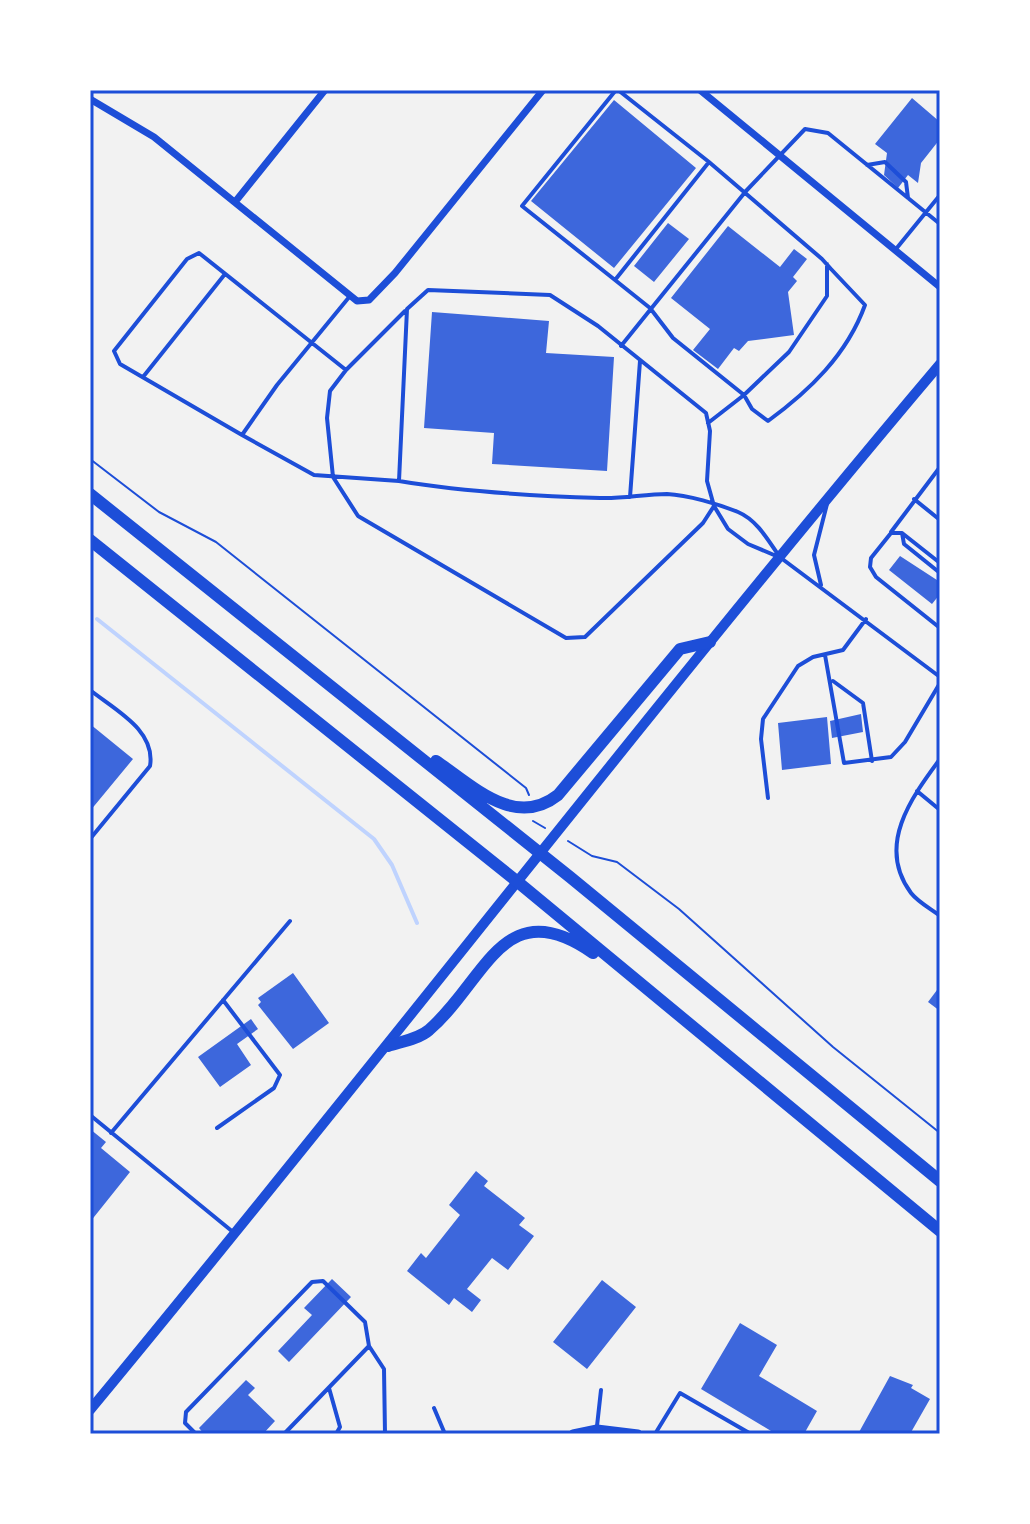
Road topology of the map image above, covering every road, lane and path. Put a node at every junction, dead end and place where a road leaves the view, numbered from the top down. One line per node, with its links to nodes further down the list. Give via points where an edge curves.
1 (325, 90): 12 (street)
2 (543, 90): 20 (street, via 395,273 369,300)
3 (617, 90): 7 (lane); 18 (lane, via 522,206)
4 (700, 90): 6 (street)
5 (90, 99): 12 (street, via 154,137)
6 (780, 155): 8 (lane, via 798,133 815,129 828,133); 9 (lane); 15 (street)
7 (709, 162): 9 (lane); 18 (lane)
8 (867, 165): 11 (lane); 11 (lane, via 885,162 906,182)
9 (746, 191): 16 (lane); 21 (lane)
10 (940, 195): 13 (lane)
11 (908, 198): 13 (lane)
12 (235, 202): 20 (street)
13 (926, 213): 14 (lane); 15 (lane)
14 (940, 224)
15 (895, 250): 19 (street)
16 (827, 264): 29 (lane, via 827,296 789,352); 29 (lane, via 865,305 857,327 810,390 768,421)
17 (225, 274): 23 (lane); 28 (lane); 28 (lane, via 199,253 177,270 114,351 120,364)
18 (615, 280): 21 (lane)
19 (940, 287)
20 (354, 298): 23 (lane)
21 (650, 308): 24 (lane); 29 (lane, via 673,338)
22 (407, 309): 24 (lane, via 428,290 550,295); 27 (lane); 35 (lane)
23 (311, 343): 27 (lane); 31 (lane)
24 (621, 346): 25 (lane)
25 (640, 361): 30 (lane, via 706,413); 37 (lane)
26 (940, 364): 38 (main road)
27 (346, 370): 34 (lane, via 330,391)
28 (143, 377): 31 (lane)
29 (744, 395): 30 (lane)
30 (708, 423): 40 (lane, via 707,481)
31 (242, 435): 34 (lane, via 314,475)
32 (90, 459): 61 (path, via 159,512 228,552 526,788)
33 (940, 467): 39 (lane)
34 (333, 477): 35 (lane); 40 (lane, via 358,516 566,638 585,637 703,523)
35 (399, 481): 37 (lane, via 565,497)
36 (90, 494): 55 (highway)
37 (630, 497): 40 (lane, via 669,494)
38 (829, 498): 45 (main road); 48 (lane, via 814,555)
39 (914, 499): 41 (lane); 42 (lane)
40 (714, 506): 45 (lane, via 728,529); 45 (lane, via 740,513 761,529)
41 (940, 520)
42 (891, 533): 43 (lane); 50 (lane, via 870,567)
43 (902, 533): 46 (lane); 47 (lane, via 904,544)
44 (90, 540): 66 (highway)
45 (781, 558): 48 (lane); 51 (main road)
46 (940, 563)
47 (940, 573)
48 (822, 587): 49 (lane)
49 (866, 619): 52 (lane, via 843,650); 54 (lane)
50 (940, 628)
51 (710, 642): 61 (highway, via 680,649 558,795); 63 (main road)
52 (825, 655): 53 (lane); 60 (lane, via 798,666 763,719)
53 (832, 679): 58 (lane, via 863,703); 58 (lane, via 844,763)
54 (940, 680): 58 (lane, via 905,742 891,757)
55 (329, 685): 61 (highway, via 484,794); 65 (highway)
56 (90, 690): 64 (lane, via 148,738 152,752 150,766)
57 (940, 759): 59 (lane)
58 (872, 761)
59 (917, 791): 62 (lane); 67 (lane, via 901,818 895,854 911,893)
60 (768, 798)
61 (532, 810): 63 (path, via 533,822)
62 (940, 810)
63 (558, 835): 65 (main road); 75 (path, via 592,856 617,862 679,909 833,1047)
64 (90, 839)
65 (542, 855): 66 (main road); 76 (highway)
66 (519, 883): 70 (highway); 71 (main road)
67 (940, 916)
68 (290, 921): 69 (lane)
69 (223, 1000): 73 (lane, via 280,1075 274,1088); 74 (lane)
70 (677, 1014): 71 (highway, via 578,943 545,929 510,939 427,1032); 77 (highway)
71 (388, 1046): 78 (main road)
72 (90, 1115): 74 (lane)
73 (217, 1128)
74 (111, 1133): 78 (lane)
75 (940, 1133)
76 (940, 1181)
77 (940, 1231)
78 (235, 1233): 83 (main road)
79 (369, 1346): 80 (lane); 85 (lane, via 365,1322 323,1281 312,1282 186,1412 185,1423); 88 (lane, via 384,1369)
80 (329, 1388): 86 (lane); 87 (lane, via 340,1427)
81 (601, 1390): 84 (lane)
82 (434, 1408): 89 (lane)
83 (90, 1410)
84 (597, 1429): 90 (street); 91 (street)
85 (196, 1434)
86 (284, 1434)
87 (336, 1434)
88 (385, 1434)
89 (445, 1434)
90 (573, 1434)
91 (638, 1434)
92 (655, 1434): 93 (lane, via 680,1393)
93 (751, 1434)

